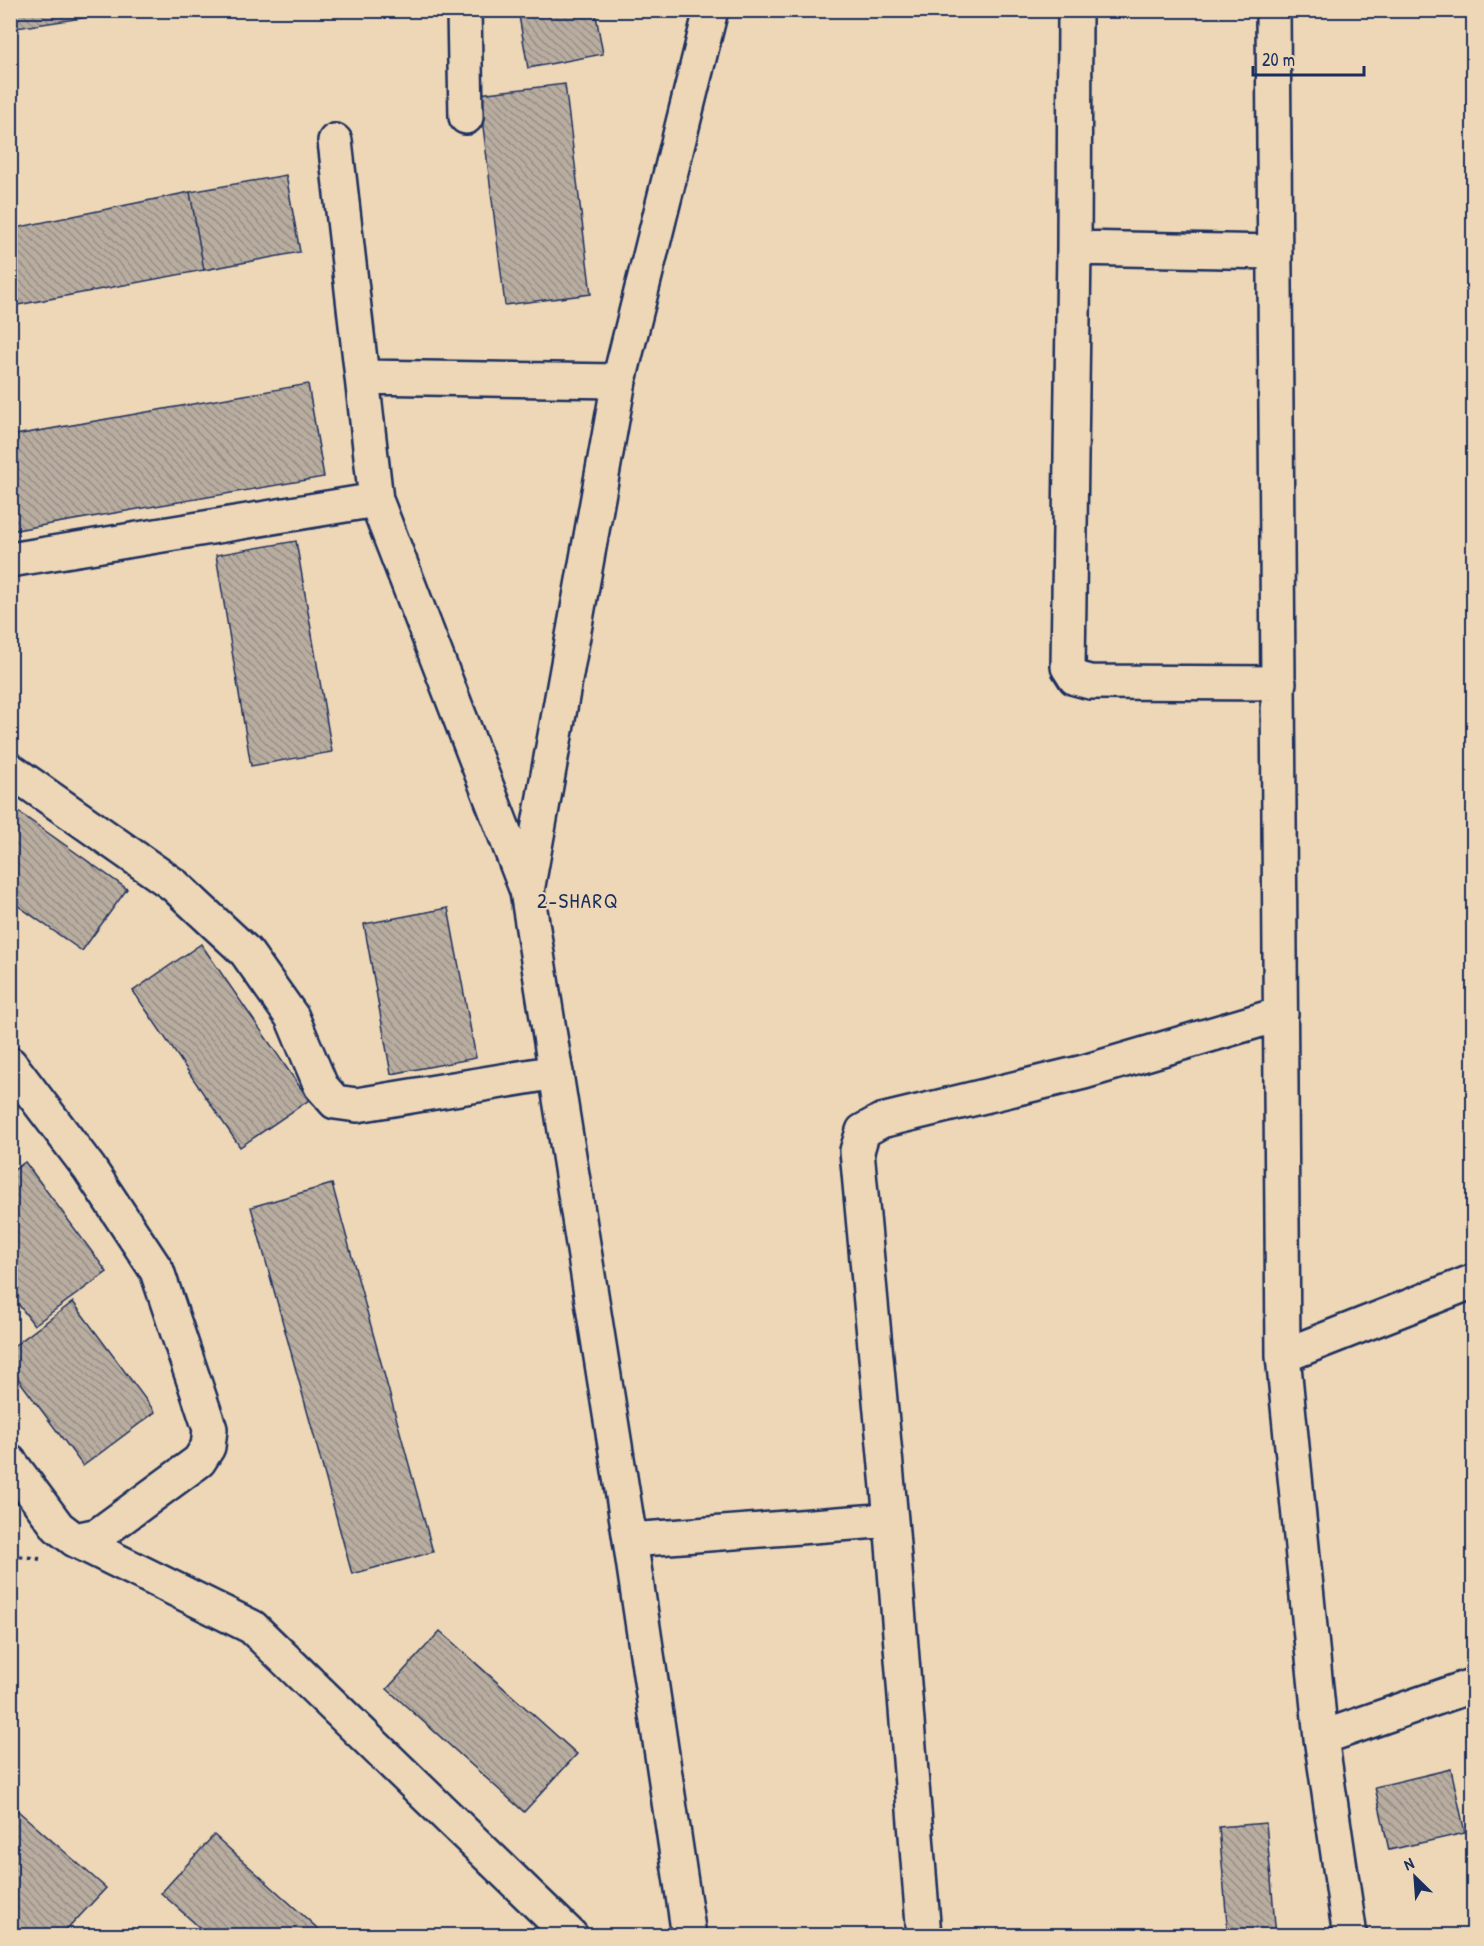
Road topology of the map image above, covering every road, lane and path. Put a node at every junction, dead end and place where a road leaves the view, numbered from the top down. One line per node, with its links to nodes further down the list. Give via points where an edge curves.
1 (464, 10): 5 (street)
2 (711, 10): 10 (street)
3 (1075, 10): 7 (street)
4 (1273, 10): 8 (street)
5 (466, 117)
6 (335, 141): 9 (street)
7 (1074, 248): 8 (street); 13 (street, via 1068,667 1075,678 1090,682)
8 (1275, 252): 13 (street)
9 (363, 377): 10 (street); 11 (street)
10 (619, 381): 15 (street)
11 (376, 500): 12 (street); 15 (street)
12 (10, 560)
13 (1278, 682): 16 (street)
14 (10, 770): 18 (street, via 174,885 246,952 292,1017 321,1086 335,1102 357,1105)
15 (527, 891): 18 (street)
16 (1281, 1014): 20 (street); 22 (street, via 1084,1072 881,1120 863,1131 857,1151)
17 (10, 1064): 23 (street, via 89,1168 157,1270 210,1429 208,1447 199,1461 98,1535)
18 (555, 1072): 24 (street)
19 (1473, 1281): 20 (street)
20 (1283, 1356): 26 (street)
21 (10, 1462): 23 (street, via 57,1527)
22 (891, 1520): 24 (street); 29 (street)
23 (75, 1540): 27 (street, via 252,1627)
24 (630, 1540): 28 (street)
25 (1473, 1685): 26 (street)
26 (1321, 1738): 30 (street)
27 (571, 1935)
28 (689, 1935)
29 (924, 1935)
30 (1350, 1935)

